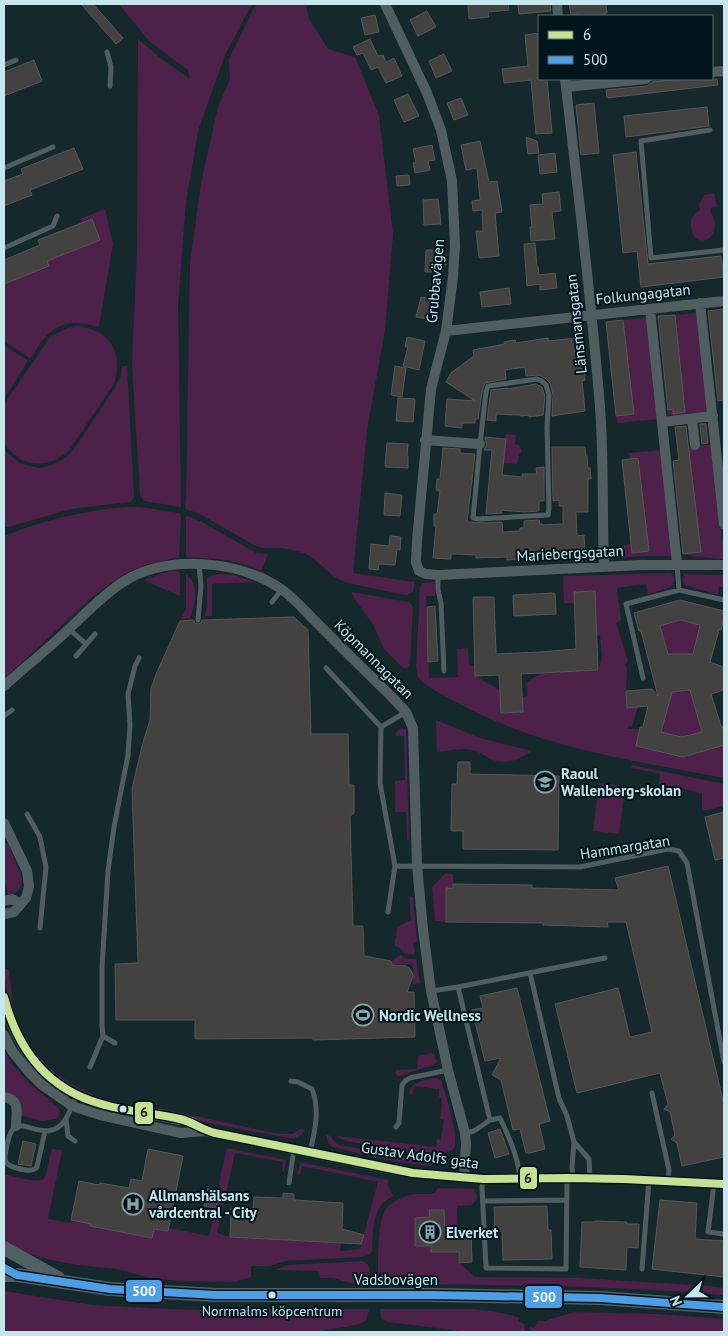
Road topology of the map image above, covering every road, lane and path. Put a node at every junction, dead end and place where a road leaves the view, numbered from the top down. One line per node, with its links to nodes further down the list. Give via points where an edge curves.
1 (390, 5): 18 (street, Grubbavägen, via 442,130 452,182 455,246)
2 (107, 52): 7 (lane, via 111,67)
3 (16, 60): 4 (lane)
4 (4, 65)
5 (626, 80): 6 (street)
6 (566, 83): 17 (street, Länsmansgatan)
7 (110, 86)
8 (710, 130): 13 (lane, via 641,141 651,258)
9 (53, 147): 10 (lane)
10 (4, 168)
11 (57, 216): 12 (lane, via 53,226)
12 (4, 248)
13 (724, 250)
14 (724, 300): 15 (street, Folkungagatan)
15 (700, 303): 16 (street, Folkungagatan); 19 (street)
16 (650, 309): 17 (street, Folkungagatan); 21 (street)
17 (592, 315): 18 (street, Folkungagatan); 29 (street, Länsmansgatan, via 602,440)
18 (446, 332): 22 (street, Grubbavägen, via 431,389)
19 (712, 416): 20 (street); 25 (street)
20 (692, 418): 21 (street); 24 (street)
21 (662, 422): 27 (street)
22 (426, 440): 23 (street); 30 (street, Grubbavägen, via 416,554)
23 (480, 444): 23 (lane, via 474,518 548,515 549,395 546,385 537,379 488,386)
24 (695, 445)
25 (724, 524)
26 (199, 564): 32 (street, Köpmannagatan, via 246,571); 36 (lane); 37 (street, Köpmannagatan, via 169,564 135,575 93,605)
27 (676, 564): 28 (street, Mariebergsgatan); 29 (street, Mariebergsgatan); 33 (lane)
28 (724, 565)
29 (604, 566): 31 (street, Mariebergsgatan)
30 (418, 571): 31 (street, Mariebergsgatan)
31 (438, 575): 43 (lane)
32 (282, 589): 35 (lane); 47 (street, Köpmannagatan)
33 (678, 590): 34 (lane); 44 (lane, via 626,604)
34 (724, 600)
35 (272, 602)
36 (198, 620)
37 (69, 629): 39 (lane); 45 (street, Köpmannagatan)
38 (95, 634): 39 (lane)
39 (86, 644): 40 (lane)
40 (76, 656)
41 (139, 658): 65 (lane, via 128,694 128,755 108,871 102,967)
42 (326, 668): 49 (lane)
43 (444, 671)
44 (643, 678)
45 (4, 686)
46 (12, 710): 48 (lane)
47 (406, 712): 49 (lane); 52 (street, Köpmannagatan, via 413,728)
48 (4, 716)
49 (381, 727): 53 (lane, via 380,783)
50 (27, 814): 58 (lane, via 40,837 46,867)
51 (4, 823): 55 (street, via 27,871 29,886 26,898)
52 (417, 865): 53 (lane); 62 (street, Köpmannagatan); 67 (lane, Hammargatan, via 580,867 668,849 679,851 687,863)
53 (395, 866): 56 (lane)
54 (4, 901): 55 (street, via 12,899)
55 (20, 904): 57 (street, via 14,912)
56 (388, 912)
57 (4, 914)
58 (40, 928)
59 (605, 958): 60 (lane)
60 (530, 973): 61 (lane); 83 (lane, via 559,1098 568,1116)
61 (458, 987): 62 (lane); 76 (lane)
62 (431, 991): 69 (street, Köpmannagatan)
63 (4, 997): 72 (street, Gustav Adolfs gata, via 13,1029 28,1055 49,1078)
64 (4, 1036): 74 (street, Gustav Adolfs gata, via 30,1074)
65 (103, 1036): 66 (lane); 68 (lane)
66 (114, 1043)
67 (724, 1062)
68 (90, 1067)
69 (448, 1070): 78 (lane, via 405,1081 402,1085 400,1123); 81 (street, Köpmannagatan)
70 (291, 1081): 85 (lane, via 312,1089 316,1098)
71 (652, 1093): 92 (lane, via 669,1170)
72 (76, 1095): 74 (lane); 80 (street, Gustav Adolfs gata, via 123,1109 193,1123)
73 (4, 1096): 77 (street, via 16,1103)
74 (72, 1106): 75 (lane); 80 (street, Gustav Adolfs gata, via 181,1133)
75 (66, 1119): 79 (lane, via 60,1127); 82 (lane, via 68,1136)
76 (490, 1120): 81 (lane); 89 (lane, via 500,1118 519,1167)
77 (16, 1126): 79 (lane); 79 (lane, via 10,1136 5,1162 28,1170 38,1167)
78 (396, 1127)
79 (45, 1131)
80 (205, 1131): 84 (street, Gustav Adolfs gata)
81 (465, 1133): 86 (street, Köpmannagatan)
82 (75, 1141)
83 (574, 1142): 87 (lane); 88 (lane, via 589,1159)
84 (294, 1148): 85 (street, Gustav Adolfs gata); 93 (lane)
85 (310, 1152): 86 (street, Gustav Adolfs gata, via 413,1173)
86 (464, 1177): 90 (street, Gustav Adolfs gata)
87 (570, 1178): 88 (street, Gustav Adolfs gata); 89 (street, Gustav Adolfs gata); 95 (lane)
88 (590, 1178): 91 (street, Gustav Adolfs gata)
89 (520, 1179): 90 (street, Gustav Adolfs gata)
90 (483, 1180): 96 (lane)
91 (649, 1180): 92 (street, Gustav Adolfs gata); 100 (lane)
92 (668, 1181): 94 (street, Gustav Adolfs gata)
93 (290, 1183)
94 (719, 1184): 97 (lane, via 708,1232)
95 (566, 1200): 96 (lane); 96 (lane, via 566,1269 486,1268)
96 (483, 1201)
97 (724, 1234)
98 (4, 1248): 102 (main road, Vadsbovägen)
99 (4, 1268): 101 (main road, Vadsbovägen)
100 (642, 1269)
101 (11, 1275): 102 (main road, Vadsbovägen)
102 (68, 1283): 103 (main road, Vadsbovägen, via 216,1294 590,1298)
103 (724, 1307)

